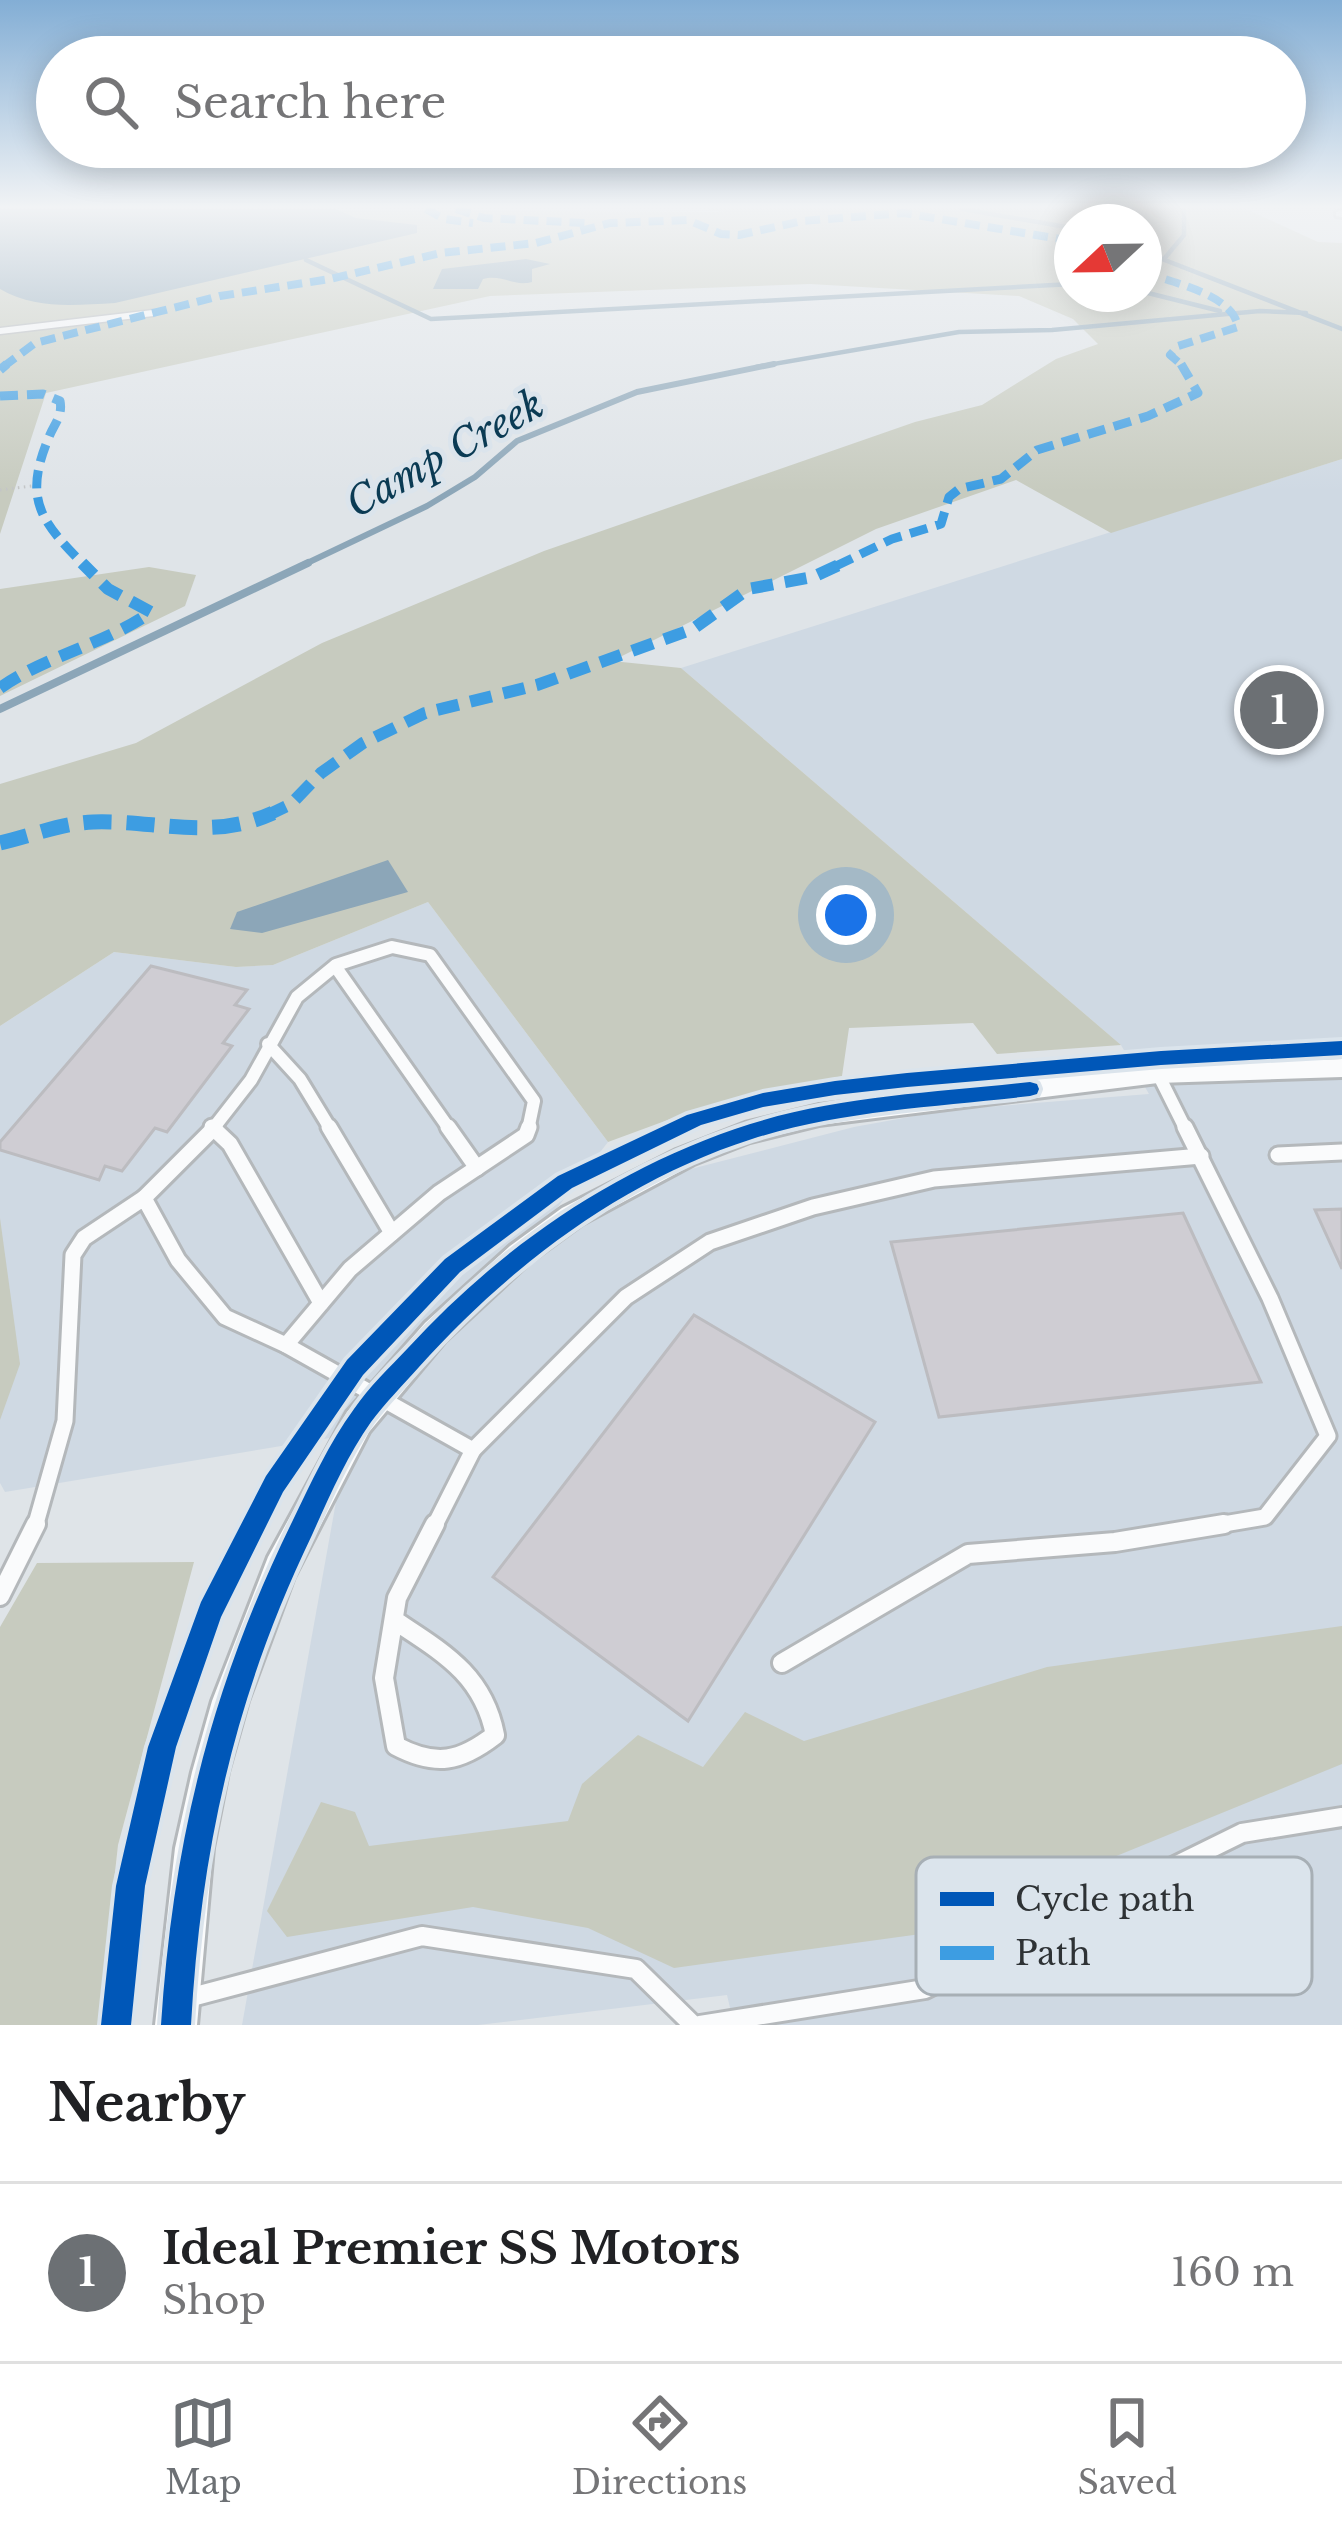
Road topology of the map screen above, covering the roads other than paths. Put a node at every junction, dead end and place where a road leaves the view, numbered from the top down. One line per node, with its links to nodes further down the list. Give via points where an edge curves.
1 (153, 313): 2 (lane)
2 (0, 331)
3 (335, 966): 4 (lane, via 296,993); 11 (lane); 11 (lane, via 390,946 415,946 430,956 534,1101 526,1135)
4 (268, 1045): 7 (lane, via 236,1103); 13 (lane, via 300,1079)
5 (1342, 1068): 6 (street)
6 (1158, 1074): 10 (lane); 16 (street, via 819,1115 686,1157 532,1244 435,1332)
7 (212, 1127): 12 (lane); 14 (lane, via 230,1144)
8 (1342, 1152): 9 (lane)
9 (1278, 1155)
10 (1201, 1156): 17 (lane); 18 (lane, via 934,1179 710,1242 626,1297)
11 (477, 1168): 13 (lane)
12 (144, 1198): 15 (lane, via 178,1260 225,1317); 19 (lane, via 84,1238 73,1256 68,1402 45,1500)
13 (392, 1233): 14 (lane)
14 (321, 1303): 15 (lane)
15 (286, 1346): 16 (lane)
16 (379, 1398): 18 (lane); 25 (street, via 358,1422 280,1569 230,1701 194,1848)
17 (1335, 1439): 21 (lane, via 1265,1517 1115,1542 968,1554)
18 (472, 1450): 20 (lane, via 397,1598)
19 (0, 1595)
20 (394, 1620): 20 (lane, via 384,1678 396,1746 422,1761 464,1760 495,1735 491,1701 466,1669)
21 (782, 1663)
22 (1342, 1817): 23 (lane, via 1242,1833)
23 (1193, 1857)
24 (916, 1990): 26 (lane)
25 (177, 2013): 26 (lane, via 422,1936 636,1969)
26 (697, 2025)

